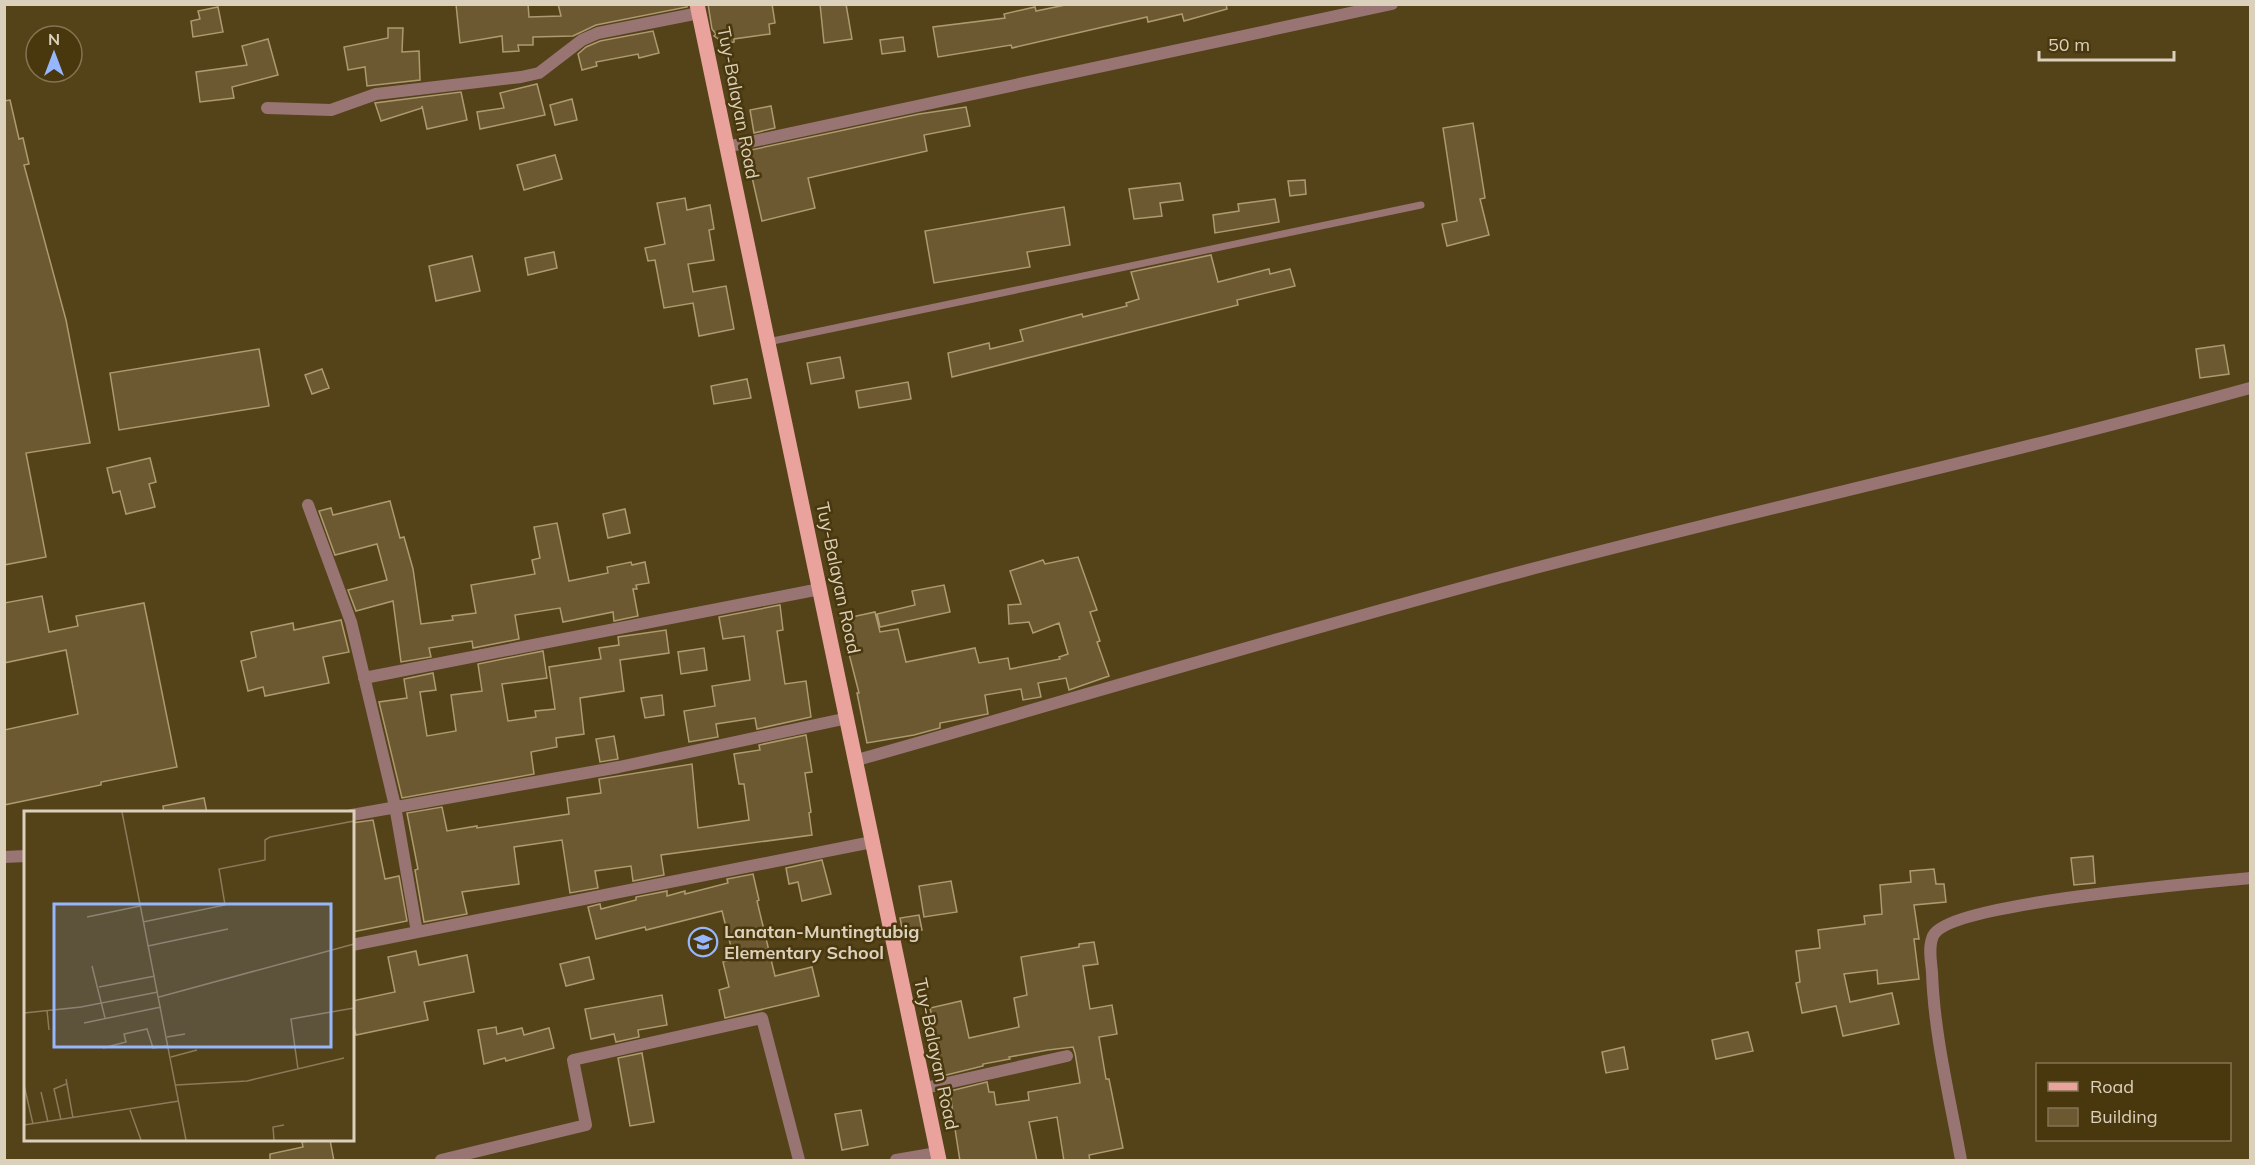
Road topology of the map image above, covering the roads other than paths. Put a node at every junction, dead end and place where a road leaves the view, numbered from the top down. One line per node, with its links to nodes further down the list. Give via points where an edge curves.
1 (1392, 4): 4 (street)
2 (698, 9): 3 (street, via 598,33 582,40 539,73 376,94 331,110); 4 (main road, Tuy-Balayan Road)
3 (267, 108)
4 (726, 147): 6 (main road, Tuy-Balayan Road)
5 (1421, 204): 6 (lane)
6 (768, 342): 9 (main road, Tuy-Balayan Road)
7 (2250, 388): 12 (street, via 1504,577)
8 (308, 505): 10 (street, via 351,622)
9 (820, 589): 10 (street); 11 (main road, Tuy-Balayan Road)
10 (364, 678): 13 (street)
11 (848, 718): 12 (main road, Tuy-Balayan Road); 13 (street, via 619,767)
12 (857, 760): 15 (main road, Tuy-Balayan Road)
13 (395, 807): 14 (street); 19 (street)
14 (354, 815)
15 (872, 842): 19 (street); 22 (main road, Tuy-Balayan Road)
16 (24, 856): 17 (street)
17 (4, 857)
18 (2250, 879): 27 (street, via 2021,904 1965,917 1934,934 1930,946 1933,998)
19 (417, 932): 20 (street)
20 (354, 945)
21 (1067, 1056): 22 (street)
22 (924, 1088): 23 (main road, Tuy-Balayan Road)
23 (938, 1157): 26 (street)
24 (441, 1161): 25 (street, via 586,1125 573,1060 762,1018)
25 (799, 1161)
26 (896, 1161)
27 (1961, 1161)

